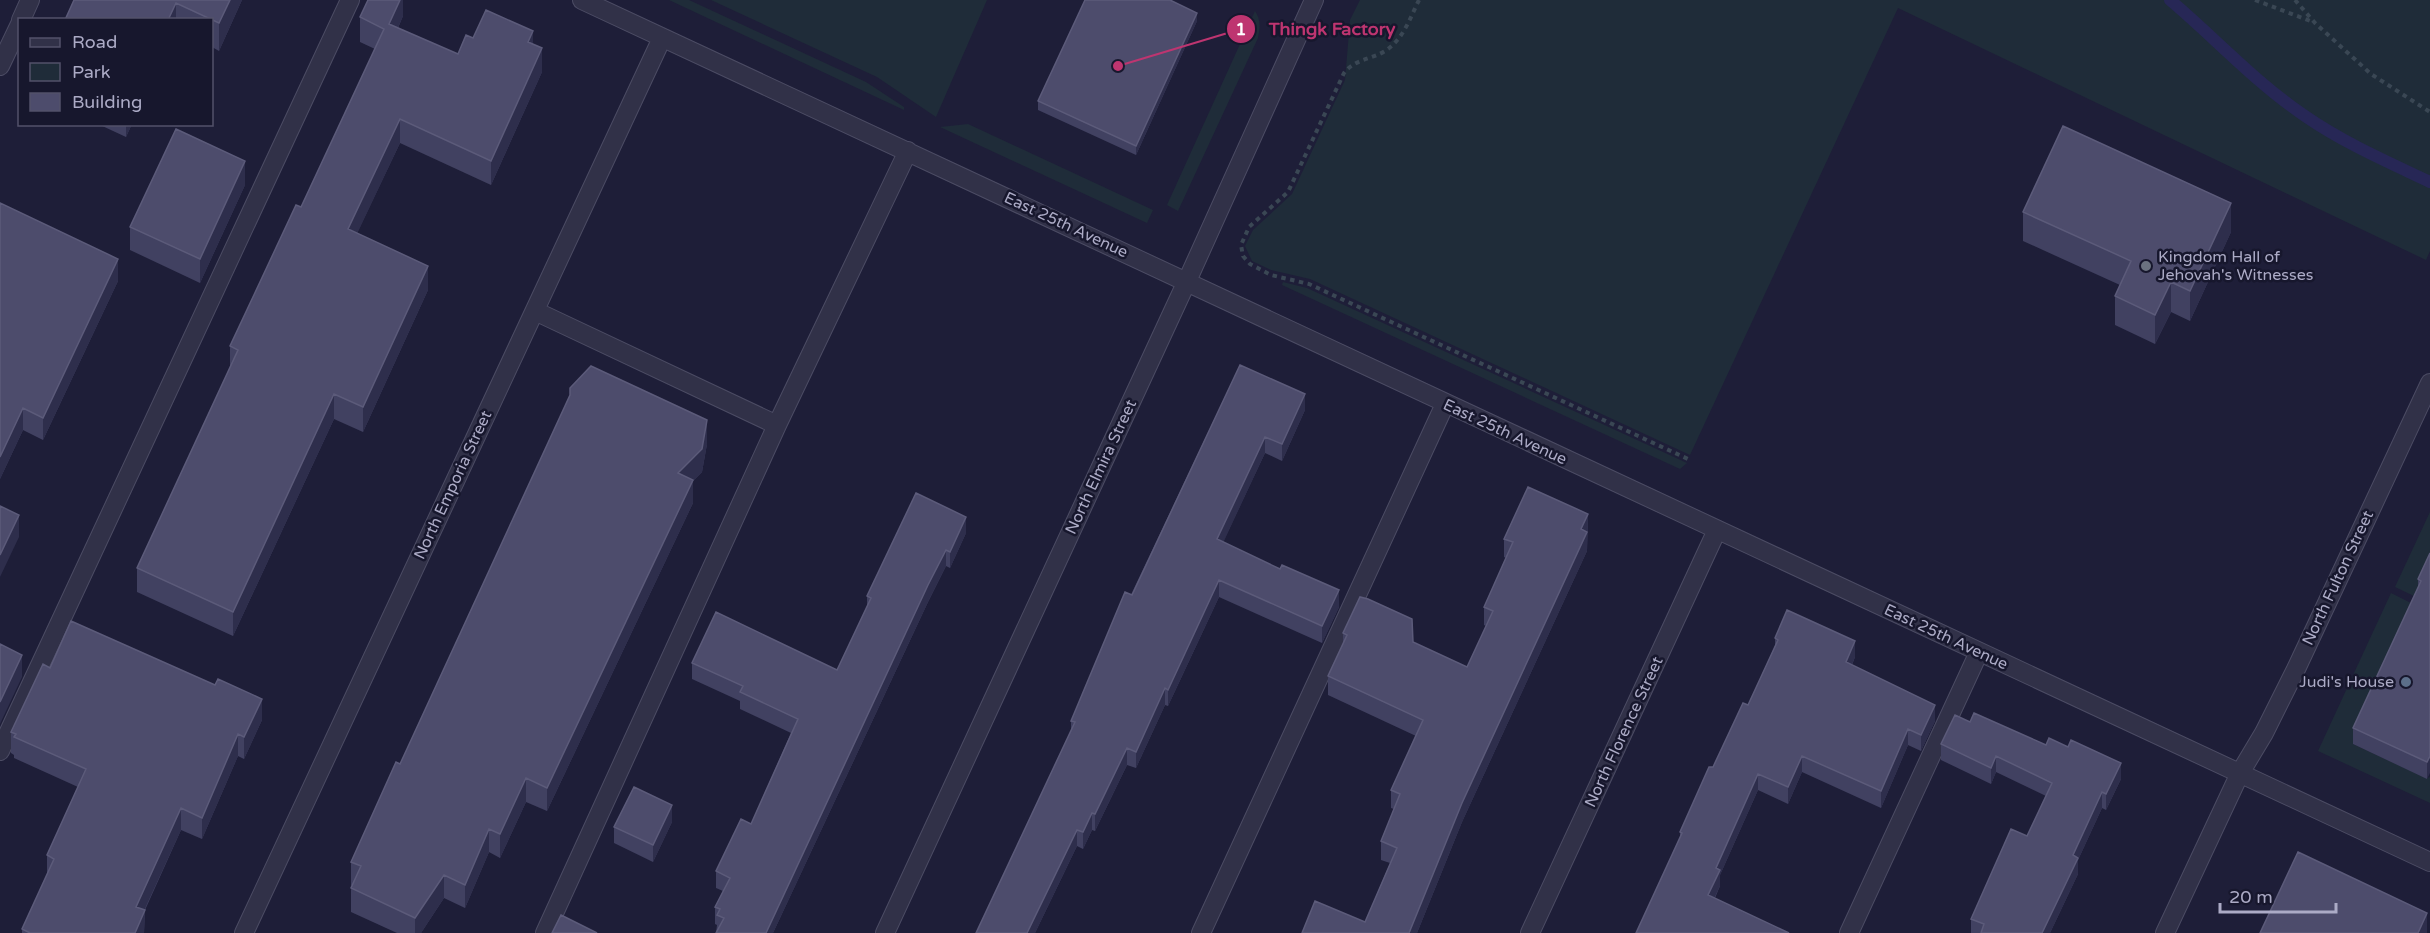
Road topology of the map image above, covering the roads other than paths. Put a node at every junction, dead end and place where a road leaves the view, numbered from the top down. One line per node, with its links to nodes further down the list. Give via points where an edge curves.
1 (30, 0): 5 (street)
2 (350, 0): 17 (street)
3 (582, 0): 7 (street, East 25th Avenue)
4 (1314, 0): 10 (street, North Elmira Street)
5 (22, 18)
6 (18, 28): 8 (street)
7 (662, 38): 9 (street, East 25th Avenue); 11 (street, North Emporia Street)
8 (0, 66)
9 (908, 151): 10 (street, East 25th Avenue); 14 (street)
10 (1187, 281): 13 (street, East 25th Avenue); 22 (street, North Elmira Street)
11 (535, 311): 14 (street); 20 (street, North Emporia Street)
12 (2430, 383): 18 (street, North Fulton Street, via 2296,668)
13 (1445, 404): 15 (street, East 25th Avenue); 23 (street)
14 (777, 425): 21 (street)
15 (1717, 530): 16 (street, East 25th Avenue); 24 (street, North Florence Street)
16 (1979, 652): 18 (street, East 25th Avenue); 25 (street)
17 (0, 751)
18 (2240, 773): 19 (street, East 25th Avenue); 26 (street, North Fulton Street)
19 (2430, 862)
20 (244, 933)
21 (545, 933)
22 (885, 933)
23 (1201, 933)
24 (1530, 933)
25 (1848, 933)
26 (2165, 933)

